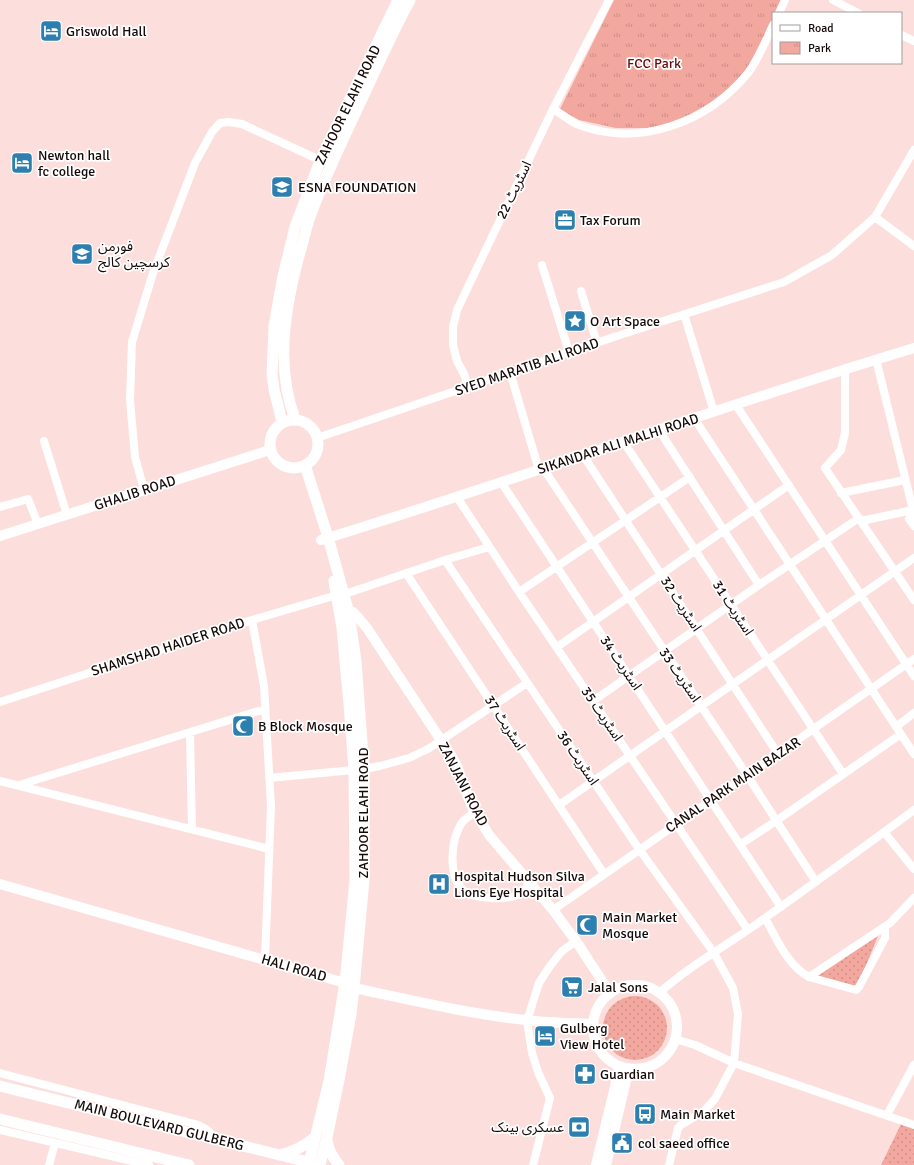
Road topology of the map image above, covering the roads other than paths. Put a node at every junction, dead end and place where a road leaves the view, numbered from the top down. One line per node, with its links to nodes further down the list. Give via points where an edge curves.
1 (398, 0): 13 (main road, ZAHOOR ELAHI ROAD)
2 (410, 0): 14 (main road, ZAHOOR ELAHI ROAD)
3 (609, 0): 11 (street, اسٹریٹ 22)
4 (785, 0): 6 (street)
5 (833, 0): 7 (street)
6 (779, 12)
7 (856, 12)
8 (772, 27): 11 (street, via 749,72 720,101 686,122 654,131 617,134 578,124)
9 (902, 35): 10 (street)
10 (914, 41)
11 (554, 109): 26 (street, اسٹریٹ 22, via 457,310 453,345)
12 (914, 150): 15 (street, SYED MARATIB ALI ROAD)
13 (320, 161): 14 (street); 31 (main road, ZAHOOR ELAHI ROAD, via 295,227 274,326 272,374); 44 (street, via 242,124 229,122 220,123 212,132 195,163 153,273 132,342 130,400 135,457)
14 (331, 166): 30 (main road, ZAHOOR ELAHI ROAD, via 310,216 295,270 286,324 285,386)
15 (874, 217): 16 (street); 19 (street, SYED MARATIB ALI ROAD, via 832,255 784,282)
16 (914, 246)
17 (542, 265): 22 (street)
18 (582, 291): 20 (street)
19 (684, 314): 20 (street, SYED MARATIB ALI ROAD); 28 (street)
20 (597, 343): 22 (street, SYED MARATIB ALI ROAD)
21 (914, 348): 23 (street, SIKANDAR ALI MALHI ROAD)
22 (569, 352): 25 (street, SYED MARATIB ALI ROAD)
23 (876, 360): 24 (street, SIKANDAR ALI MALHI ROAD); 41 (street)
24 (845, 370): 27 (street, SIKANDAR ALI MALHI ROAD); 45 (street, via 845,433 841,450 825,468)
25 (510, 372): 26 (street, SYED MARATIB ALI ROAD); 39 (street, اسٹریٹ 33)
26 (468, 387): 33 (street, SYED MARATIB ALI ROAD)
27 (736, 405): 28 (street, SIKANDAR ALI MALHI ROAD); 43 (street)
28 (714, 412): 29 (street, SIKANDAR ALI MALHI ROAD)
29 (694, 418): 32 (street, SIKANDAR ALI MALHI ROAD); 49 (street)
30 (295, 419): 31 (main road); 33 (main road, via 309,425)
31 (282, 422): 36 (main road, via 271,434)
32 (659, 430): 35 (street, SIKANDAR ALI MALHI ROAD); 40 (street)
33 (317, 438): 38 (main road, via 316,453 312,460)
34 (44, 441): 51 (street)
35 (623, 442): 37 (street, SIKANDAR ALI MALHI ROAD); 47 (street, اسٹریٹ 31)
36 (270, 450): 38 (main road, via 284,466); 44 (street, GHALIB ROAD)
37 (583, 455): 39 (street, SIKANDAR ALI MALHI ROAD); 52 (street, اسٹریٹ 32)
38 (302, 466): 58 (main road, ZAHOOR ELAHI ROAD)
39 (541, 469): 42 (street, SIKANDAR ALI MALHI ROAD); 60 (street, اسٹریٹ 33)
40 (690, 477): 47 (street); 56 (street)
41 (905, 480): 45 (street); 50 (street)
42 (501, 482): 46 (street, SIKANDAR ALI MALHI ROAD); 66 (street, اسٹریٹ 34)
43 (789, 485): 49 (street); 59 (street)
44 (144, 490): 51 (street, GHALIB ROAD)
45 (841, 492): 53 (street)
46 (457, 497): 58 (street, SIKANDAR ALI MALHI ROAD); 61 (street, اسٹریٹ 35)
47 (660, 497): 52 (street); 62 (street, اسٹریٹ 31)
48 (0, 507): 54 (street, via 28,499)
49 (754, 509): 56 (street); 65 (street)
50 (913, 513): 53 (street); 55 (street, via 909,519)
51 (67, 515): 54 (street, GHALIB ROAD)
52 (626, 520): 60 (street); 69 (street, اسٹریٹ 32)
53 (860, 520): 59 (street); 67 (street)
54 (38, 524): 57 (street, GHALIB ROAD)
55 (914, 526)
56 (724, 530): 62 (street); 70 (street)
57 (0, 536)
58 (325, 538): 72 (main road, ZAHOOR ELAHI ROAD)
59 (825, 541): 65 (street); 73 (street)
60 (592, 543): 66 (street); 74 (street, اسٹریٹ 33)
61 (489, 547): 64 (street, SHAMSHAD HAIDER ROAD); 71 (street, اسٹریٹ 35)
62 (694, 550): 69 (street); 76 (street, اسٹریٹ 31)
63 (914, 558): 67 (street)
64 (445, 560): 68 (street, SHAMSHAD HAIDER ROAD); 89 (street, اسٹریٹ 36)
65 (790, 564): 70 (street); 78 (street)
66 (557, 567): 71 (street); 80 (street, اسٹریٹ 34)
67 (895, 572): 73 (street); 75 (street)
68 (406, 573): 72 (street, SHAMSHAD HAIDER ROAD); 94 (street, اسٹریٹ 37)
69 (660, 574): 74 (street); 81 (street, اسٹریٹ 32)
70 (759, 585): 76 (street)
71 (519, 592): 82 (street, اسٹریٹ 35)
72 (341, 594): 77 (main road, ZAHOOR ELAHI ROAD); 79 (street, SHAMSHAD HAIDER ROAD); 107 (main road, ZAHOOR ELAHI ROAD, via 344,643)
73 (861, 595): 78 (street); 86 (street)
74 (628, 596): 80 (street); 83 (street, اسٹریٹ 33)
75 (914, 600)
76 (731, 605): 81 (street); 85 (street, اسٹریٹ 31)
77 (349, 613): 103 (street, ZANJANI ROAD, via 353,612 360,619); 107 (main road, ZAHOOR ELAHI ROAD, via 356,668)
78 (826, 619): 85 (street); 91 (street)
79 (252, 620): 93 (street, SHAMSHAD HAIDER ROAD); 96 (street, via 264,686)
80 (592, 621): 82 (street); 87 (street, اسٹریٹ 34)
81 (697, 629): 83 (street); 90 (street, اسٹریٹ 32)
82 (556, 647): 92 (street, اسٹریٹ 35)
83 (664, 651): 87 (street); 95 (street, اسٹریٹ 33)
84 (914, 659): 86 (street, CANAL PARK MAIN BAZAR)
85 (767, 660): 90 (street); 99 (street, اسٹریٹ 31)
86 (906, 664): 88 (street); 91 (street, CANAL PARK MAIN BAZAR)
87 (629, 676): 92 (street); 100 (street, اسٹریٹ 34)
88 (914, 676)
89 (527, 683): 94 (street); 112 (street, اسٹریٹ 36)
90 (733, 684): 95 (street); 104 (street, اسٹریٹ 32)
91 (872, 688): 98 (street); 99 (street, CANAL PARK MAIN BAZAR)
92 (593, 701): 106 (street, اسٹریٹ 35)
93 (0, 702)
94 (493, 705): 103 (street); 115 (street, اسٹریٹ 37)
95 (701, 706): 100 (street); 109 (street, اسٹریٹ 33)
96 (265, 709): 101 (street); 110 (street)
97 (914, 714): 98 (street)
98 (896, 727): 102 (street)
99 (813, 730): 104 (street, CANAL PARK MAIN BAZAR); 108 (street, اسٹریٹ 31)
100 (665, 731): 106 (street); 114 (street, اسٹریٹ 34)
101 (190, 733): 113 (street); 120 (street)
102 (901, 734): 105 (street); 108 (street)
103 (441, 740): 107 (street, via 409,758); 117 (street, ZANJANI ROAD, via 457,766)
104 (778, 754): 109 (street, CANAL PARK MAIN BAZAR)
105 (914, 754)
106 (630, 755): 112 (street); 119 (street, اسٹریٹ 35)
107 (359, 769): 110 (street); 140 (main road, ZAHOOR ELAHI ROAD)
108 (843, 774): 118 (street)
109 (747, 775): 114 (street, CANAL PARK MAIN BAZAR); 118 (street, اسٹریٹ 33)
110 (269, 778): 123 (street)
111 (0, 781): 113 (street)
112 (593, 781): 115 (street); 124 (street, اسٹریٹ 36)
113 (19, 786): 120 (street)
114 (711, 800): 119 (street, CANAL PARK MAIN BAZAR); 122 (street, اسٹریٹ 34)
115 (559, 805): 126 (street, اسٹریٹ 37)
116 (914, 810): 121 (street)
117 (475, 812): 129 (street, ZANJANI ROAD, via 489,835); 129 (street, via 462,822 454,849 455,879 463,890 476,896 507,898 522,893)
118 (776, 821): 122 (street); 127 (street, اسٹریٹ 33)
119 (677, 823): 124 (street, CANAL PARK MAIN BAZAR); 135 (street, اسٹریٹ 35)
120 (192, 829): 123 (street)
121 (884, 832): 125 (street); 127 (street)
122 (740, 844): 131 (street, اسٹریٹ 34)
123 (269, 849): 138 (street)
124 (639, 849): 126 (street, CANAL PARK MAIN BAZAR); 137 (street, اسٹریٹ 36)
125 (914, 869)
126 (604, 874): 132 (street, CANAL PARK MAIN BAZAR)
127 (816, 882): 131 (street)
128 (0, 884): 138 (street, HALI ROAD)
129 (529, 884): 132 (street, ZANJANI ROAD)
130 (914, 898): 134 (street)
131 (781, 907): 133 (street)
132 (553, 910): 136 (street, ZANJANI ROAD)
133 (765, 918): 135 (street); 139 (street, via 794,967)
134 (885, 927): 139 (street); 139 (street, via 885,938 856,990)
135 (748, 930): 137 (street)
136 (576, 941): 141 (street, ZANJANI ROAD); 143 (street, via 558,956 539,983)
137 (714, 953): 142 (street, via 674,979); 146 (street, اسٹریٹ 36, via 733,988 738,1014)
138 (265, 959): 140 (street, HALI ROAD)
139 (809, 977)
140 (350, 985): 143 (street, HALI ROAD, via 442,1007); 155 (main road, ZAHOOR ELAHI ROAD); 156 (main road, ZAHOOR ELAHI ROAD, via 351,1014)
141 (610, 993): 142 (street, via 626,985 652,988); 144 (street, via 596,1010)
142 (659, 993): 145 (street, via 674,1013 677,1026)
143 (527, 1021): 144 (street, HALI ROAD); 165 (street, via 532,1052 550,1098)
144 (593, 1024): 148 (street, via 597,1045 603,1054)
145 (675, 1039): 146 (street); 148 (street, via 668,1052 658,1062 644,1067)
146 (734, 1063): 151 (street); 168 (street, via 715,1099 704,1111 678,1128)
147 (914, 1065): 151 (street)
148 (625, 1067): 166 (street); 167 (street)
149 (0, 1073): 157 (street, via 195,1124 207,1128)
150 (0, 1086): 157 (main road, MAIN BOULEVARD GULBERG)
151 (887, 1115): 153 (street)
152 (0, 1119): 163 (main road)
153 (914, 1125)
154 (0, 1130): 158 (street)
155 (315, 1137): 159 (main road, via 298,1149); 160 (main road, ZAHOOR ELAHI ROAD)
156 (327, 1137): 160 (main road, ZAHOOR ELAHI ROAD); 164 (main road, via 331,1154)
157 (213, 1139): 159 (main road, MAIN BOULEVARD GULBERG)
158 (55, 1143): 161 (street); 162 (street)
159 (279, 1155): 160 (main road, MAIN BOULEVARD GULBERG)
160 (316, 1164)
161 (50, 1165)
162 (149, 1165)
163 (189, 1165)
164 (340, 1165)
165 (533, 1165)
166 (596, 1165)
167 (606, 1165)
168 (669, 1165)

